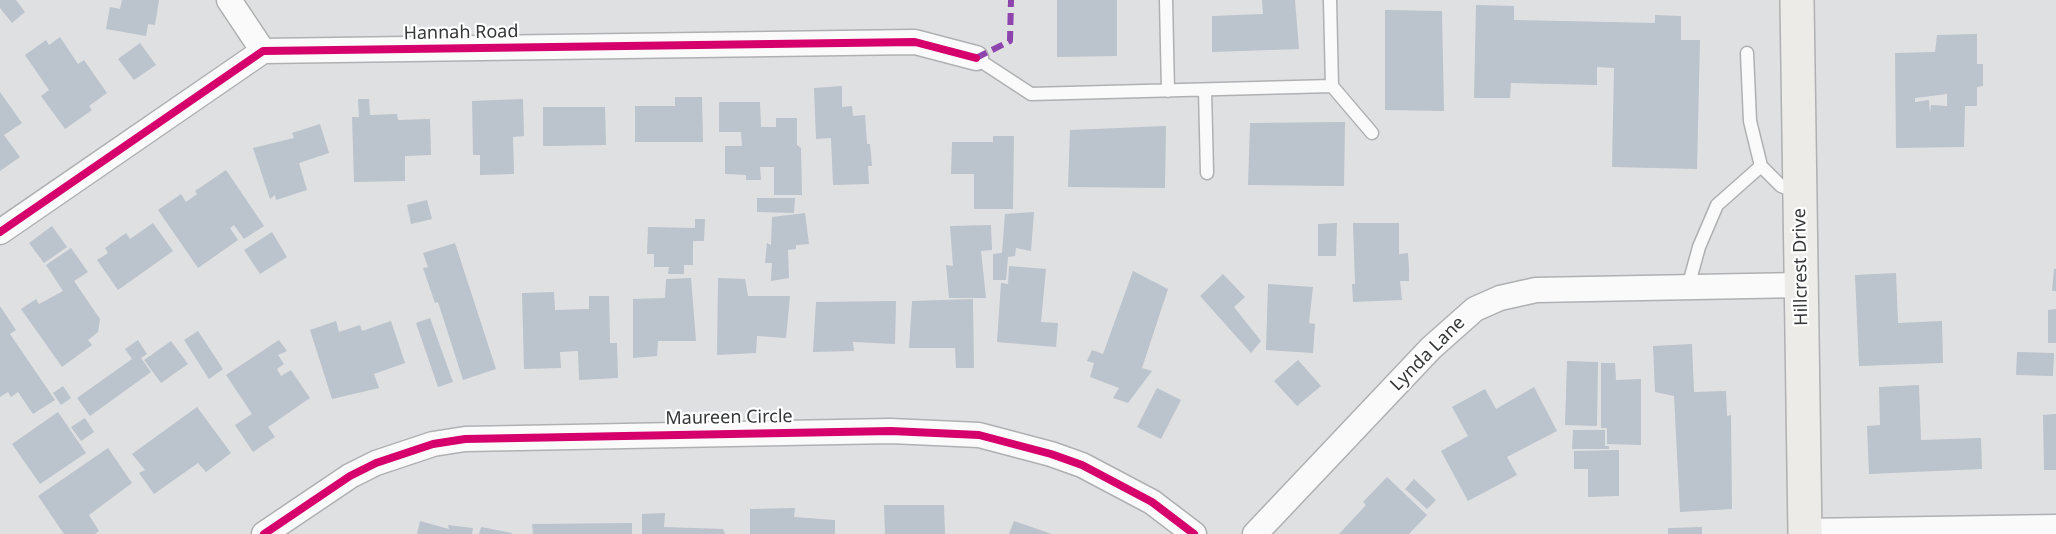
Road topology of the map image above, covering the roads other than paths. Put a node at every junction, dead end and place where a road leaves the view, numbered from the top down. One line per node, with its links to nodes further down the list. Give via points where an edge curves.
1 (229, 0): 5 (street)
2 (1166, 0): 10 (lane)
3 (1330, 0): 8 (lane)
4 (1797, 0): 14 (street, Hillcrest Drive)
5 (263, 51): 7 (street, Hannah Road, via 915,42); 15 (street)
6 (1746, 53): 12 (lane, via 1749,121)
7 (976, 58): 10 (lane, via 1031,94)
8 (1332, 86): 9 (lane); 11 (lane)
9 (1205, 90): 10 (lane); 13 (lane)
10 (1168, 91)
11 (1372, 133)
12 (1761, 166): 14 (lane, via 1781,186); 17 (lane, via 1717,205)
13 (1207, 173)
14 (1800, 192): 16 (street, Hillcrest Drive)
15 (0, 231)
16 (1801, 285): 17 (street, Lynda Lane); 19 (street, Hillcrest Drive)
17 (1688, 287): 22 (street, Lynda Lane, via 1536,290 1500,298 1475,309 1431,348)
18 (2056, 527): 19 (street)
19 (1805, 532)
20 (264, 534): 21 (street, Maureen Circle, via 350,476 433,444 465,439 891,431 979,435 1051,454 1082,465 1144,497)
21 (1194, 534)
22 (1255, 534)

